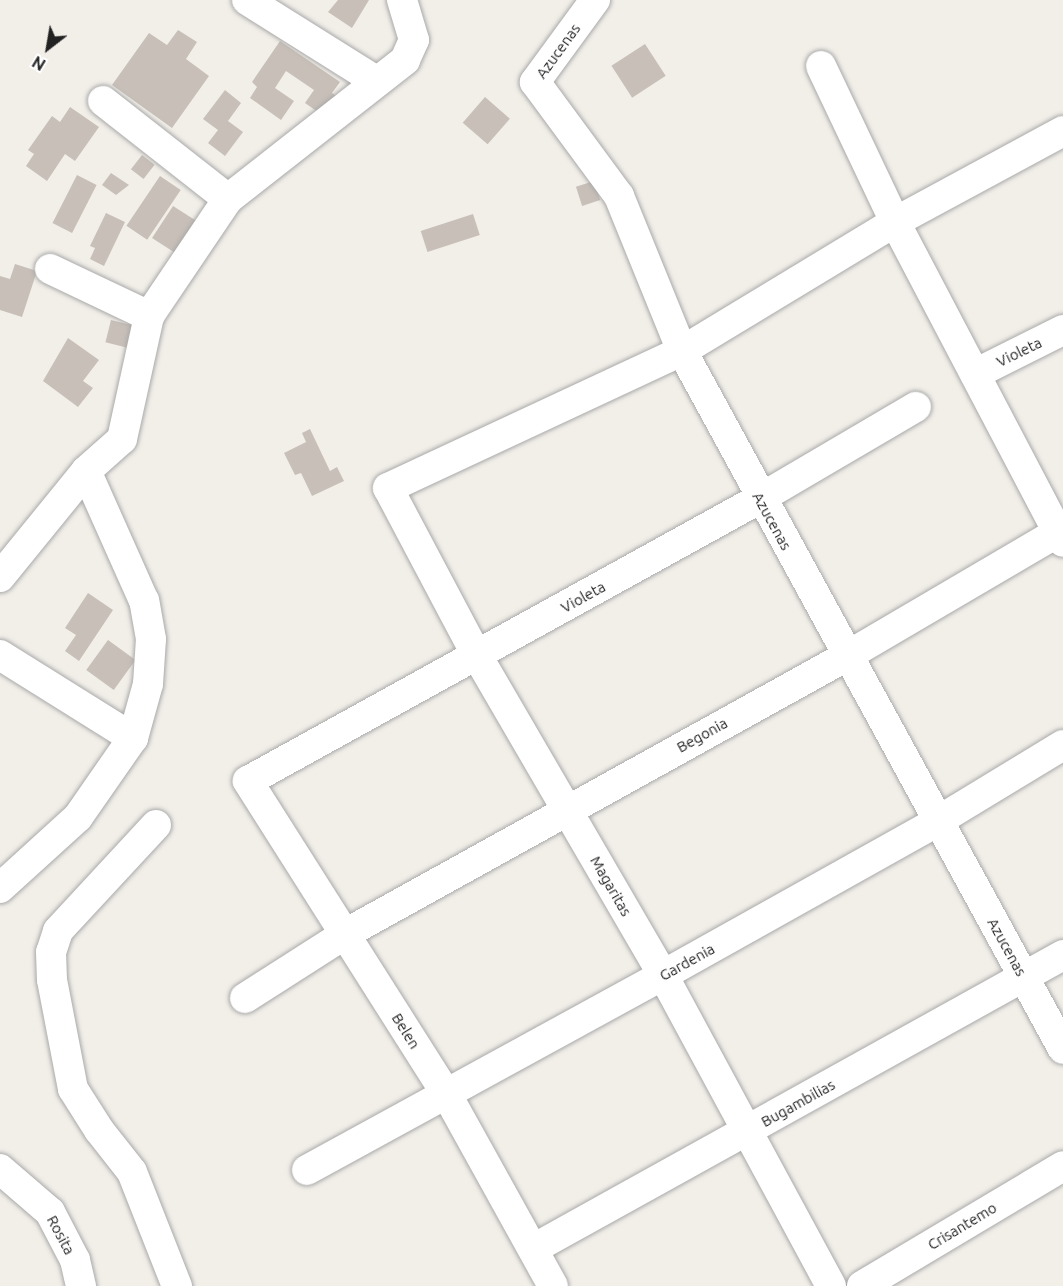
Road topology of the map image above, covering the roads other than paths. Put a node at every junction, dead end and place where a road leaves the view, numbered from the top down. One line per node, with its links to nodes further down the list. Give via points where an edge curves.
1 (248, 0): 5 (street)
2 (402, 0): 5 (street, via 414,40 405,60)
3 (595, 0): 13 (street, Azucenas, via 535,82 619,196)
4 (821, 66): 9 (street)
5 (376, 81): 8 (street)
6 (103, 101): 8 (street)
7 (1063, 131): 9 (street)
8 (228, 199): 11 (street)
9 (895, 222): 13 (street); 14 (street)
10 (50, 269): 11 (street)
11 (149, 316): 16 (street, via 122,439)
12 (1063, 330): 14 (street, Violeta)
13 (681, 351): 17 (street, Azucenas); 21 (street, Magaritas, via 388,488)
14 (975, 374): 18 (street)
15 (916, 407): 17 (street, Violeta)
16 (86, 471): 19 (street); 23 (street, via 144,601 150,630 148,684)
17 (759, 499): 21 (street, Violeta); 22 (street, Azucenas)
18 (1060, 537): 22 (street, Begonia)
19 (0, 577)
20 (0, 655): 23 (street)
21 (477, 656): 25 (street, Violeta); 26 (street, Magaritas)
22 (847, 656): 26 (street, Begonia); 27 (street, Azucenas)
23 (133, 738): 29 (street, via 78,816)
24 (1063, 745): 27 (street, Gardenia)
25 (248, 782): 30 (street, Belen)
26 (566, 808): 30 (street, Begonia); 32 (street, Magaritas)
27 (938, 821): 32 (street, Gardenia); 33 (street, Azucenas)
28 (156, 825): 43 (street, via 58,931 51,952 52,980 73,1089 132,1172)
29 (0, 888)
30 (345, 934): 34 (street, Begonia); 36 (street, Belen)
31 (1063, 955): 33 (street, Bugambilias)
32 (663, 975): 36 (street, Gardenia); 37 (street, Magaritas)
33 (1024, 977): 35 (street, Azucenas); 37 (street, Bugambilias)
34 (246, 999)
35 (1063, 1049)
36 (447, 1095): 40 (street, Gardenia); 41 (street, Belen)
37 (745, 1133): 41 (street, Bugambilias); 45 (street, Magaritas)
38 (1063, 1166): 46 (street, Crisantemo)
39 (0, 1169): 42 (street, Rosita, via 50,1212 75,1260)
40 (307, 1170)
41 (533, 1249): 44 (street, Belen)
42 (81, 1286)
43 (177, 1286)
44 (553, 1286)
45 (831, 1286)
46 (862, 1286)

